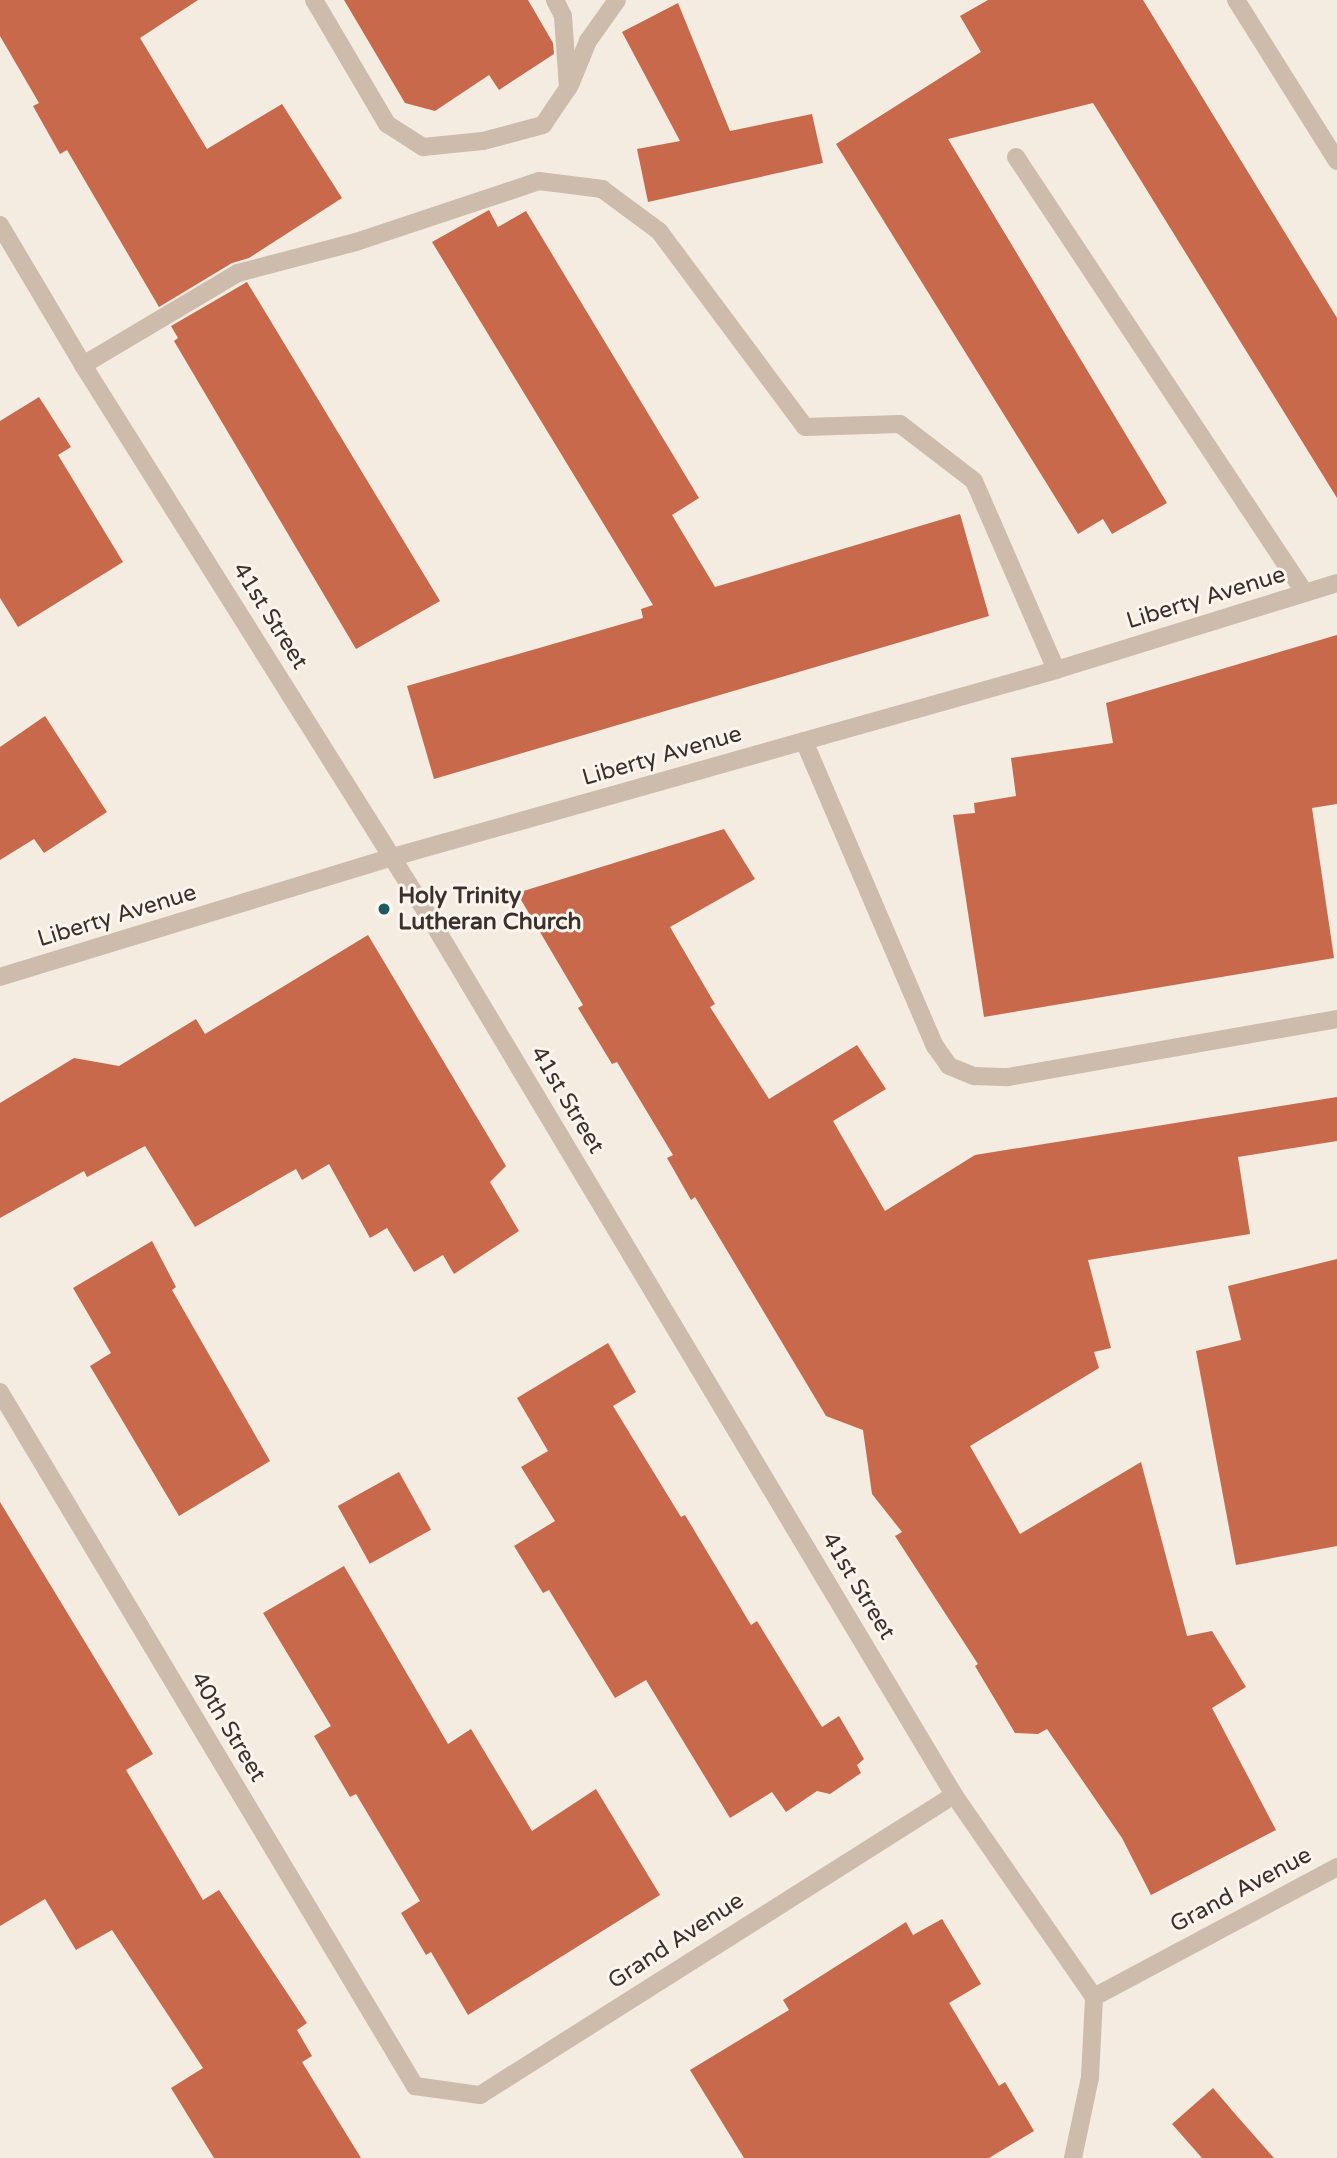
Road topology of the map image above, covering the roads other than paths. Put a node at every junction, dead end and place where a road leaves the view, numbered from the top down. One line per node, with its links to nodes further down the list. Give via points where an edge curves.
1 (314, 0): 5 (street, via 387,124 423,147 484,141 543,125)
2 (555, 0): 5 (street, via 563,16)
3 (617, 0): 5 (street, via 589,41)
4 (1237, 0): 7 (street)
5 (568, 88)
6 (1016, 157): 11 (street)
7 (1337, 161)
8 (0, 225): 9 (street, 41st Street)
9 (83, 365): 12 (street, via 239,273 356,243 539,181 602,188 659,231 805,426 900,424 974,481); 14 (street, 41st Street)
10 (1337, 583): 11 (street, Liberty Avenue)
11 (1305, 593): 12 (street, Liberty Avenue)
12 (1056, 670): 13 (street, Liberty Avenue)
13 (804, 741): 14 (street, Liberty Avenue); 16 (street, via 935,1046 949,1066 974,1076 1008,1077)
14 (393, 857): 15 (street, Liberty Avenue); 18 (street, 41st Street)
15 (0, 977)
16 (1337, 1019)
17 (0, 1392): 21 (street, 40th Street)
18 (954, 1795): 20 (street, 41st Street); 21 (street, Grand Avenue, via 480,2095)
19 (1337, 1867): 20 (street, Grand Avenue)
20 (1094, 1997): 22 (street, via 1090,2077)
21 (415, 2086)
22 (1073, 2158)

